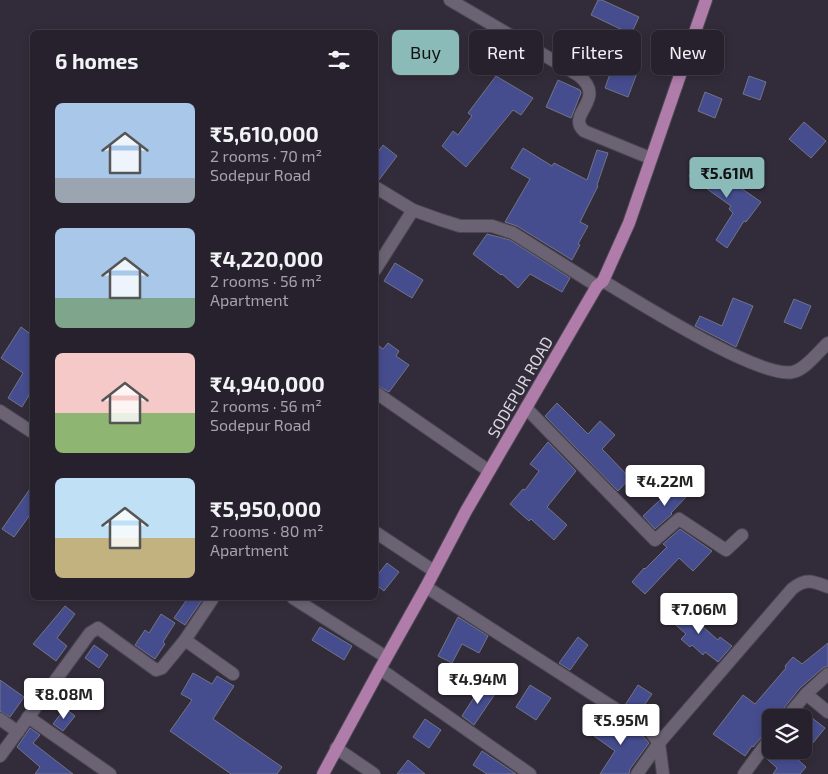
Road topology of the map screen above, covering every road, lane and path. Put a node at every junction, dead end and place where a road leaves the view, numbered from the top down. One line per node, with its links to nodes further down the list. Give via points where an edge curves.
1 (450, 0): 3 (street, via 578,74 590,91 578,123 580,128)
2 (706, 0): 3 (main road, SODEPUR ROAD)
3 (650, 158): 7 (main road, SODEPUR ROAD, via 629,223)
4 (378, 189): 5 (street)
5 (413, 210): 6 (street); 7 (street, via 460,226 501,228)
6 (378, 265)
7 (600, 284): 8 (street, via 755,365 776,371 793,372 803,367); 10 (main road, SODEPUR ROAD)
8 (828, 344)
9 (378, 394): 13 (street)
10 (526, 408): 13 (main road, SODEPUR ROAD); 15 (street, via 655,540 679,519 726,550)
11 (0, 411): 12 (street)
12 (30, 431)
13 (490, 471): 16 (main road, SODEPUR ROAD)
14 (378, 534): 16 (street)
15 (742, 535)
16 (434, 571): 17 (main road, SODEPUR ROAD)
17 (426, 587): 22 (main road, SODEPUR ROAD); 32 (street, via 650,731)
18 (828, 587): 32 (street, via 812,581 801,582 792,589)
19 (212, 600): 21 (street)
20 (296, 600): 22 (street)
21 (185, 640): 24 (street); 29 (street, via 162,668 156,670 98,628)
22 (386, 657): 23 (main road, SODEPUR ROAD)
23 (380, 669): 33 (main road, SODEPUR ROAD); 39 (street)
24 (233, 674)
25 (828, 674): 26 (street)
26 (806, 694): 27 (street); 28 (street)
27 (794, 709)
28 (828, 712)
29 (28, 717): 31 (street); 36 (street)
30 (0, 719): 31 (street)
31 (18, 732): 35 (street)
32 (659, 743): 40 (street); 41 (street)
33 (336, 748): 37 (main road, SODEPUR ROAD); 38 (street)
34 (762, 749): 42 (street)
35 (0, 756)
36 (110, 774)
37 (323, 774)
38 (374, 774)
39 (530, 774)
40 (637, 774)
41 (663, 774)
42 (744, 774)

